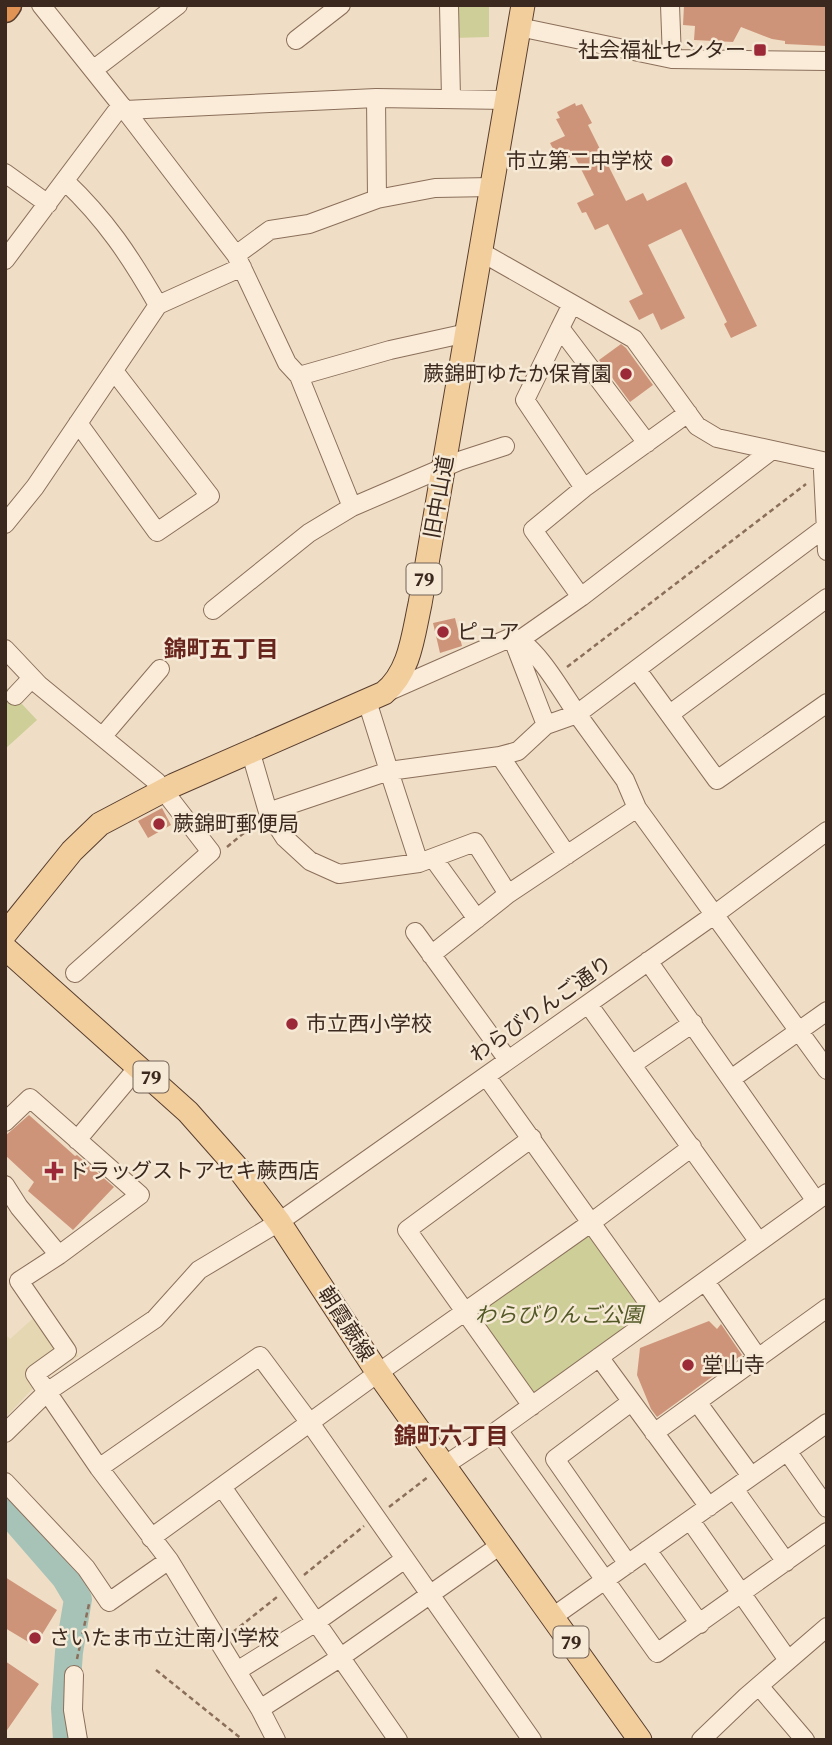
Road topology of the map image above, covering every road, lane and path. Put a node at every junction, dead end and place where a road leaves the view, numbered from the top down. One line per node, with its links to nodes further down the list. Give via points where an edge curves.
1 (41, 5): 10 (street)
2 (178, 5): 10 (street)
3 (341, 5): 7 (street)
4 (449, 5): 12 (street)
5 (670, 5): 8 (street)
6 (521, 16): 8 (street); 13 (main road, 旧中山道 / 79)
7 (296, 40)
8 (672, 59): 9 (street)
9 (827, 61)
10 (93, 70): 14 (street)
11 (376, 98): 12 (street); 14 (street); 18 (street)
12 (451, 99): 13 (street)
13 (507, 100): 17 (main road, 旧中山道 / 79)
14 (120, 111): 16 (street); 22 (street)
15 (5, 173): 19 (street)
16 (65, 181): 19 (street); 24 (street, via 129,254)
17 (492, 187): 18 (street, via 435,188); 20 (main road, 旧中山道 / 79)
18 (377, 199): 22 (street, via 309,224 270,230)
19 (48, 204): 21 (street)
20 (481, 252): 23 (street); 26 (main road, 旧中山道 / 79)
21 (5, 260)
22 (239, 261): 24 (street); 28 (street, via 287,363)
23 (572, 304): 25 (street); 29 (street, via 634,339)
24 (158, 305): 27 (street)
25 (560, 328): 31 (street); 36 (street, via 525,400)
26 (467, 333): 28 (street); 35 (main road, 旧中山道 / 79)
27 (114, 371): 30 (street); 30 (street, via 210,496 157,532)
28 (299, 376): 37 (street)
29 (688, 413): 31 (street); 33 (street, via 697,426 717,438)
30 (78, 423): 38 (street)
31 (646, 443): 36 (street)
32 (505, 446): 35 (street)
33 (772, 450): 34 (street); 41 (street)
34 (825, 466): 39 (street); 49 (path)
35 (444, 468): 37 (street); 51 (main road, 旧中山道 / 79, via 408,656 395,684)
36 (584, 488): 41 (street, via 533,530)
37 (352, 507): 43 (street, via 309,533)
38 (5, 524)
39 (826, 527): 40 (street); 47 (street)
40 (827, 551)
41 (581, 597): 44 (street)
42 (827, 598): 54 (street)
43 (213, 610)
44 (517, 638): 49 (street); 51 (street); 55 (street)
45 (5, 649): 48 (street)
46 (160, 669): 56 (street)
47 (637, 670): 53 (street); 54 (street)
48 (32, 678): 50 (street); 56 (street)
49 (552, 678): 53 (street)
50 (15, 696)
51 (375, 697): 57 (main road); 59 (street)
52 (827, 703): 54 (street, via 717,780)
53 (577, 714): 55 (street); 61 (street, via 625,780)
54 (670, 714)
55 (545, 725): 58 (street, via 518,751)
56 (102, 737): 60 (street)
57 (250, 750): 60 (main road); 62 (street)
58 (500, 756): 59 (street); 65 (street)
59 (389, 771): 62 (street); 66 (street)
60 (163, 790): 64 (street); 71 (main road, via 92,831)
61 (637, 808): 65 (street); 68 (street)
62 (268, 812): 64 (path, via 227,847); 66 (street, via 285,838 310,861 339,874)
63 (827, 831): 68 (street, わらびりんご通り)
64 (211, 852): 75 (street)
65 (567, 855): 67 (street)
66 (426, 860): 67 (street, via 475,842); 69 (street)
67 (508, 894): 69 (street)
68 (714, 915): 74 (street, わらびりんご通り); 79 (street)
69 (477, 919): 73 (street)
70 (415, 932): 73 (street)
71 (5, 934)
72 (5, 948): 82 (main road, 朝霞蕨線 / 79)
73 (431, 955): 80 (street)
74 (648, 961): 76 (street, わらびりんご通り); 78 (street)
75 (75, 973)
76 (588, 1004): 80 (street, わらびりんご通り); 81 (street)
77 (827, 1011): 79 (street)
78 (693, 1023): 81 (street); 85 (street)
79 (798, 1031): 83 (street); 85 (street)
80 (508, 1060): 84 (street, わらびりんご通り)
81 (633, 1064): 89 (street)
82 (139, 1066): 88 (street); 92 (main road, 朝霞蕨線 / 79, via 242,1172)
83 (827, 1070)
84 (486, 1076): 87 (street); 92 (street, わらびりんご通り)
85 (731, 1079): 91 (street)
86 (5, 1122): 88 (street, via 30,1098)
87 (532, 1138): 93 (street); 98 (street, via 407,1230)
88 (77, 1140): 95 (street, via 140,1195)
89 (692, 1147): 93 (street); 94 (street)
90 (5, 1185): 95 (street)
91 (822, 1197): 94 (street)
92 (279, 1222): 102 (main road, 朝霞蕨線 / 79); 103 (street, わらびりんご通り, via 199,1270 155,1318)
93 (592, 1222): 98 (street); 99 (street)
94 (760, 1242): 96 (street)
95 (59, 1255): 103 (street, via 19,1281 67,1351 35,1374)
96 (705, 1281): 99 (street); 101 (street)
97 (827, 1308): 101 (street)
98 (464, 1312): 102 (street); 106 (street)
99 (657, 1315): 100 (street)
100 (598, 1357): 104 (street); 106 (street)
101 (758, 1358): 105 (street)
102 (378, 1373): 107 (street); 113 (main road, 朝霞蕨線 / 79)
103 (47, 1392): 110 (street, わらびりんご通り); 114 (street)
104 (631, 1402): 111 (street); 130 (street, via 555,1459)
105 (697, 1402): 111 (street); 115 (street)
106 (531, 1406): 109 (street)
107 (310, 1423): 114 (street, via 260,1356); 117 (street); 121 (street)
108 (827, 1423): 112 (street)
109 (498, 1430): 113 (street); 131 (street)
110 (5, 1433)
111 (654, 1433): 119 (street)
112 (787, 1451): 115 (street); 120 (street)
113 (444, 1465): 121 (path); 125 (main road, 朝霞蕨線 / 79)
114 (99, 1468): 124 (street)
115 (751, 1476): 118 (street)
116 (5, 1482): 128 (street, via 86,1568 109,1602)
117 (222, 1487): 124 (street); 132 (street)
118 (734, 1489): 119 (street); 129 (street)
119 (709, 1507): 122 (street)
120 (827, 1508)
121 (376, 1517): 127 (street); 132 (path)
122 (690, 1520): 126 (street); 134 (street)
123 (827, 1532): 129 (street)
124 (151, 1538): 128 (street)
125 (502, 1544): 133 (street); 136 (main road, 朝霞蕨線 / 79)
126 (647, 1550): 130 (street); 138 (street)
127 (405, 1559): 133 (street); 137 (street)
128 (169, 1560): 140 (street)
129 (786, 1562): 134 (street)
130 (628, 1564): 131 (street)
131 (605, 1581): 136 (street); 138 (street, via 657,1653)
132 (291, 1586): 137 (street); 140 (path)
133 (430, 1594): 141 (street); 152 (street)
134 (741, 1595): 138 (street); 142 (street)
135 (90, 1600): 145 (path)
136 (554, 1616): 153 (main road, 朝霞蕨線 / 79)
137 (316, 1622): 141 (street); 144 (street)
138 (700, 1624)
139 (827, 1627): 142 (street)
140 (220, 1642): 144 (street)
141 (341, 1657): 147 (street); 151 (street)
142 (788, 1660): 146 (street)
143 (156, 1670): 149 (path)
144 (237, 1671): 147 (street)
145 (74, 1675): 148 (street)
146 (758, 1686): 154 (street); 155 (street)
147 (260, 1709): 150 (street)
148 (78, 1740)
149 (243, 1740)
150 (276, 1740)
151 (398, 1740)
152 (531, 1740)
153 (640, 1740)
154 (701, 1740)
155 (805, 1740)

